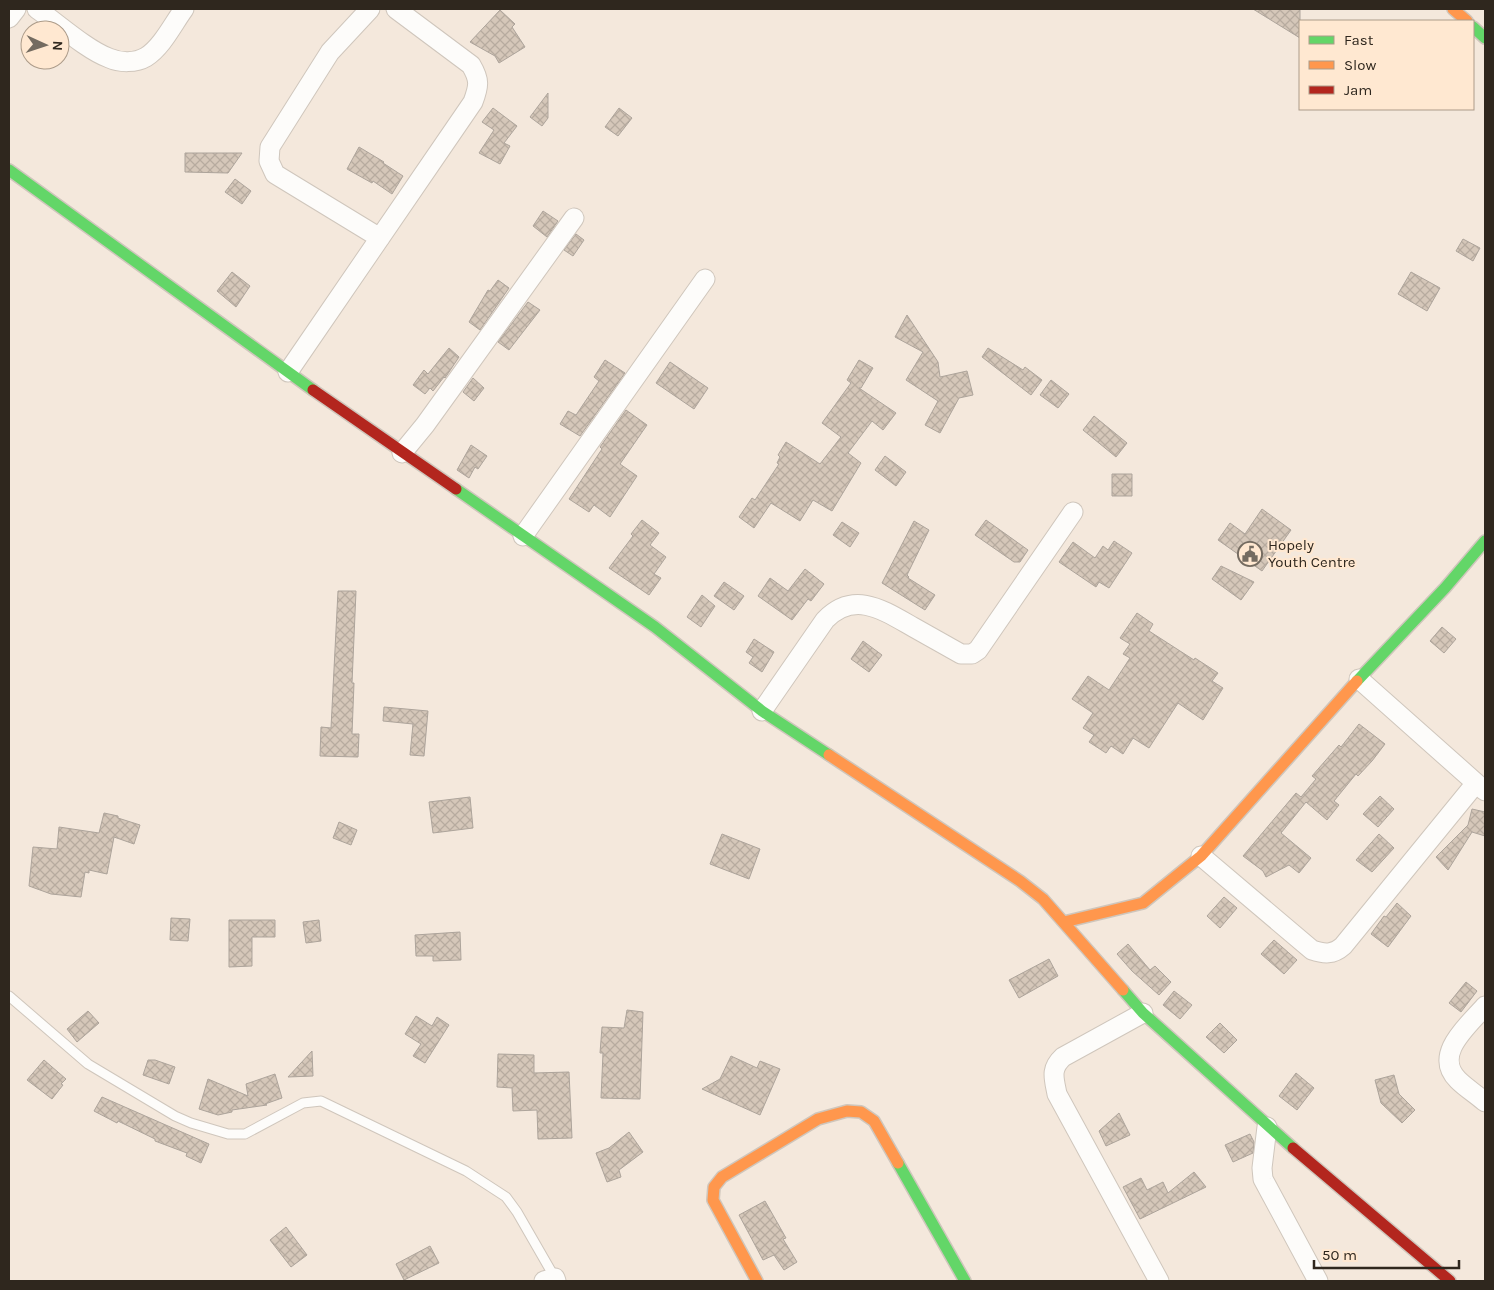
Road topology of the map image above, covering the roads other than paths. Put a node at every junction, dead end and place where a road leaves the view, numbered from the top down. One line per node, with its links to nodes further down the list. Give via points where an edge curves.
1 (16, 9): 7 (street)
2 (37, 9): 3 (street, via 92,48 124,62 146,57 159,45)
3 (184, 9)
4 (370, 9): 13 (street, via 330,52 270,148 269,161 276,174)
5 (396, 9): 13 (street, via 471,64 478,76 473,102)
6 (1453, 9): 8 (street)
7 (9, 18)
8 (1466, 20)
9 (1474, 28): 10 (street)
10 (1485, 38)
11 (9, 170): 15 (street)
12 (574, 218): 16 (street, via 425,426)
13 (380, 238): 15 (street)
14 (705, 279): 18 (street)
15 (288, 372): 16 (street)
16 (402, 452): 18 (street)
17 (1073, 512): 21 (street, via 978,650 972,654 961,654 884,610 870,605 842,606 825,620)
18 (523, 536): 21 (street, via 655,626)
19 (1485, 541): 20 (street, via 1446,588)
20 (1359, 679): 22 (street); 23 (street)
21 (762, 711): 24 (street, via 1020,881 1043,899)
22 (1480, 787): 23 (street, via 1343,946 1328,954 1312,950)
23 (1201, 856): 24 (street, via 1144,903)
24 (1064, 922): 27 (street)
25 (9, 996): 30 (lane, via 88,1064 191,1123 228,1134 245,1134 303,1103 321,1100 466,1171 506,1198 517,1212)
26 (1485, 1006): 28 (street, via 1456,1040 1448,1060 1457,1079)
27 (1144, 1013): 29 (street); 33 (street, via 1063,1057 1056,1063 1053,1073 1057,1094)
28 (1485, 1102)
29 (1267, 1127): 34 (street, via 1263,1179); 35 (street)
30 (552, 1280)
31 (757, 1281): 32 (street, via 713,1200 716,1183 818,1119 857,1110 874,1120)
32 (965, 1281)
33 (1159, 1281)
34 (1318, 1281)
35 (1448, 1281)

